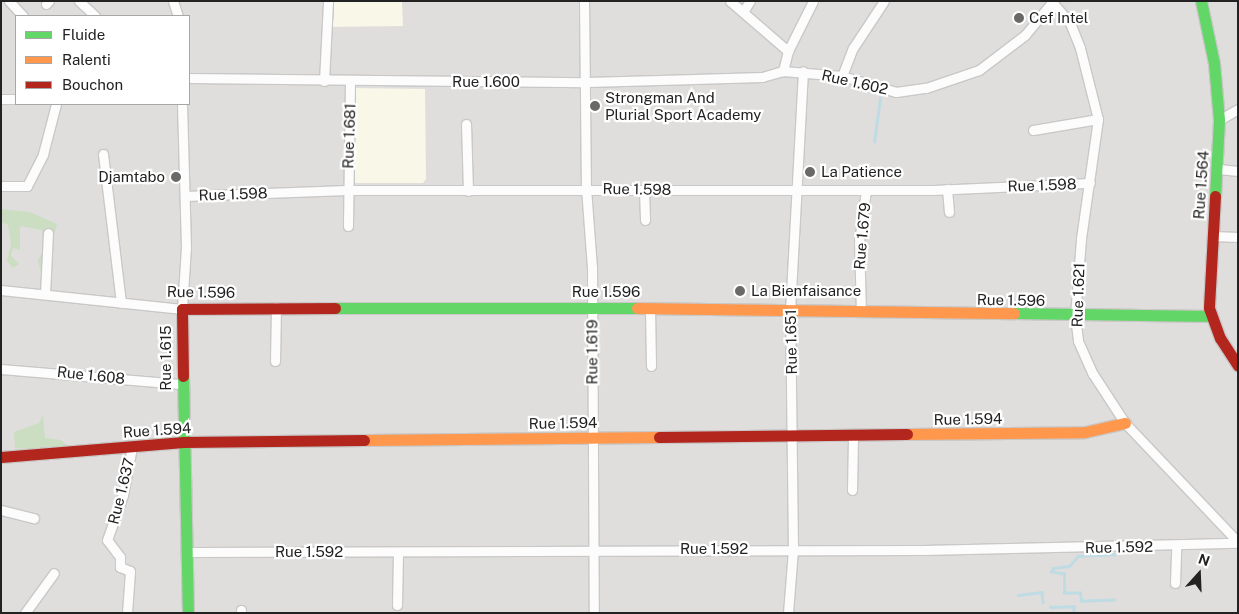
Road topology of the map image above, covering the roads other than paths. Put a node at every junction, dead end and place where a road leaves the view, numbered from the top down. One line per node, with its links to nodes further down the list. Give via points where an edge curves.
1 (9, 1): 13 (street)
2 (80, 1): 14 (street)
3 (173, 1): 15 (street)
4 (328, 1): 21 (street)
5 (584, 1): 23 (street, Rue 1.619)
6 (730, 1): 12 (street)
7 (750, 1): 12 (street)
8 (813, 1): 16 (street)
9 (884, 1): 19 (street, via 854,48)
10 (1201, 1): 30 (street, Rue 1.564, via 1214,63)
11 (1052, 2): 19 (street, Rue 1.602, via 1025,35 970,73 926,88 896,92); 29 (street, Rue 1.621, via 1070,23 1080,48)
12 (743, 12): 16 (street)
13 (22, 15)
14 (94, 15)
15 (178, 15)
16 (788, 51): 17 (street)
17 (783, 71): 18 (street, Rue 1.602); 23 (street, Rue 1.600, via 762,77)
18 (803, 71): 19 (street, Rue 1.602); 42 (street, Rue 1.651)
19 (842, 76)
20 (190, 78): 21 (street, Rue 1.600)
21 (324, 80): 22 (street, Rue 1.600)
22 (350, 82): 23 (street, Rue 1.600); 40 (street, Rue 1.681)
23 (586, 82): 38 (street, Rue 1.619)
24 (15, 99): 25 (street)
25 (1, 100)
26 (56, 105): 37 (street, via 43,154 27,186 24,189)
27 (182, 105): 45 (street, Rue 1.615)
28 (1238, 109): 30 (street)
29 (1098, 119): 32 (street); 36 (street, Rue 1.621)
30 (1219, 120): 34 (street, Rue 1.564)
31 (466, 124): 44 (street)
32 (1033, 130)
33 (103, 154): 54 (street)
34 (1218, 169): 35 (street); 50 (street, Rue 1.564)
35 (1238, 171)
36 (1090, 183): 39 (street, Rue 1.598); 61 (street, Rue 1.621)
37 (1, 186)
38 (586, 188): 41 (street, Rue 1.598); 44 (street, Rue 1.598); 56 (street, Rue 1.619)
39 (947, 189): 43 (street, Rue 1.598); 46 (street)
40 (347, 190): 44 (street, Rue 1.598); 45 (street, Rue 1.598); 48 (street, Rue 1.681)
41 (644, 190): 42 (street, Rue 1.598); 47 (street)
42 (794, 190): 43 (street, Rue 1.598); 59 (street, Rue 1.651)
43 (866, 190): 60 (street, Rue 1.679, via 860,242)
44 (468, 191)
45 (185, 196): 58 (street, Rue 1.615)
46 (949, 212)
47 (645, 220)
48 (348, 226)
49 (48, 233): 53 (street)
50 (1212, 236): 51 (street); 62 (street, Rue 1.564)
51 (1238, 237)
52 (1, 290): 53 (street, Rue 1.596)
53 (45, 294): 54 (street, Rue 1.596)
54 (121, 303): 58 (street, Rue 1.596)
55 (276, 307): 56 (street, Rue 1.596); 58 (street, Rue 1.596); 63 (street)
56 (592, 307): 57 (street, Rue 1.596); 70 (street, Rue 1.619)
57 (650, 308): 59 (street, Rue 1.596); 64 (street)
58 (182, 309): 67 (street, Rue 1.615)
59 (790, 311): 60 (street, Rue 1.596); 71 (street, Rue 1.651)
60 (861, 312): 61 (street, Rue 1.596)
61 (1075, 316): 62 (street, Rue 1.596); 68 (street, Rue 1.621, via 1086,361)
62 (1210, 316): 65 (street)
63 (275, 361)
64 (651, 366)
65 (1238, 366)
66 (1, 369): 67 (street, Rue 1.608)
67 (180, 384): 72 (street, Rue 1.615)
68 (1125, 423): 69 (street, Rue 1.594, via 1085,432); 78 (street, Rue 1.621)
69 (853, 436): 71 (street, Rue 1.594); 75 (street)
70 (593, 437): 71 (street, Rue 1.594); 72 (street, Rue 1.594); 80 (street, Rue 1.619)
71 (793, 438): 81 (street, Rue 1.651)
72 (183, 442): 73 (street, Rue 1.594); 82 (street, Rue 1.615)
73 (132, 447): 74 (street, Rue 1.594); 88 (street, Rue 1.637, via 123,494 108,540 120,557 120,567 130,571)
74 (1, 457)
75 (852, 490)
76 (1, 510): 77 (street)
77 (34, 518)
78 (1238, 542): 79 (street, Rue 1.592)
79 (1176, 546): 81 (street, Rue 1.592); 85 (street)
80 (593, 549): 81 (street, Rue 1.592); 83 (street, Rue 1.592); 90 (street, Rue 1.619)
81 (792, 549): 91 (street, Rue 1.651)
82 (190, 552): 83 (street, Rue 1.592); 89 (street, Rue 1.615)
83 (398, 552): 86 (street)
84 (54, 572): 87 (street)
85 (1175, 583)
86 (397, 605)
87 (25, 613)
88 (127, 613)
89 (188, 613)
90 (594, 613)
91 (788, 613)

